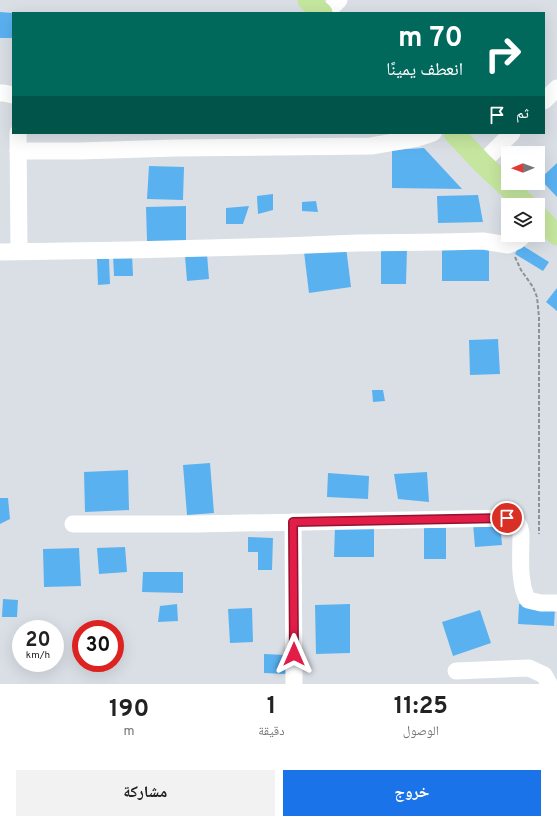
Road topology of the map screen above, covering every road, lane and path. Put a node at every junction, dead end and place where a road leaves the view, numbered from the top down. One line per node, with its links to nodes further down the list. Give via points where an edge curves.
1 (308, 0): 3 (main road)
2 (339, 0): 4 (street)
3 (321, 12)
4 (327, 12)
5 (557, 88): 8 (street)
6 (0, 93): 7 (street)
7 (12, 95)
8 (545, 100)
9 (18, 134): 13 (street)
10 (430, 134): 13 (street, via 370,146)
11 (455, 134): 14 (main road)
12 (511, 134): 14 (street)
13 (18, 151): 20 (street)
14 (482, 163): 15 (main road)
15 (520, 198)
16 (545, 225): 17 (main road)
17 (557, 235)
18 (514, 242): 19 (street)
19 (508, 244): 20 (street, via 357,243); 24 (path, via 537,298)
20 (19, 251): 21 (street)
21 (0, 252)
22 (293, 522): 23 (street); 25 (street, via 512,519 520,527 524,594 528,600); 27 (street)
23 (73, 524)
24 (539, 534)
25 (557, 603)
26 (456, 672): 28 (street, via 529,668 544,675)
27 (294, 684)
28 (549, 684)

